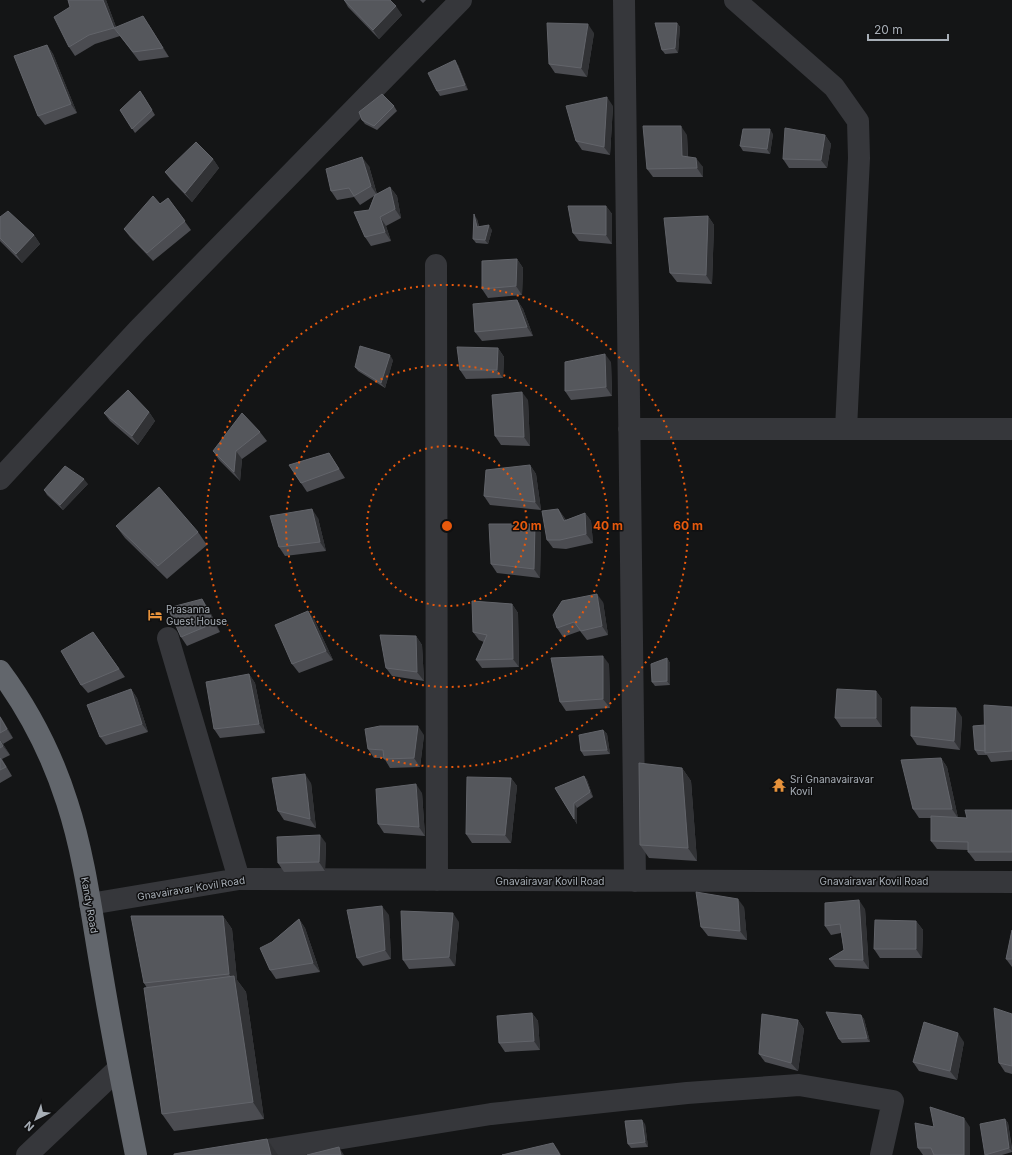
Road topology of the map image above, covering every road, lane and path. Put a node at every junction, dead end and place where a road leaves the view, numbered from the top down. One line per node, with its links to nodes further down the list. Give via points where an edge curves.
1 (461, 0): 8 (street, via 138,330)
2 (624, 0): 5 (street)
3 (735, 0): 6 (street, via 834,87 858,121)
4 (436, 265): 12 (street)
5 (629, 429): 6 (street); 13 (street)
6 (846, 429): 7 (street)
7 (1012, 429)
8 (0, 479)
9 (168, 638): 11 (street)
10 (0, 671): 15 (highway, Kandy Road, via 25,708 54,767 67,802)
11 (239, 880): 12 (street, Gnavairavar Kovil Road); 15 (street, Gnavairavar Kovil Road)
12 (437, 880): 13 (street, Gnavairavar Kovil Road)
13 (635, 881): 14 (street, Gnavairavar Kovil Road)
14 (1012, 882)
15 (90, 904): 16 (highway, Kandy Road)
16 (118, 1069): 17 (street); 18 (highway, Kandy Road)
17 (27, 1155)
18 (136, 1155)
19 (237, 1155): 20 (street, via 491,1114 687,1093 799,1085 893,1101)
20 (881, 1155)

